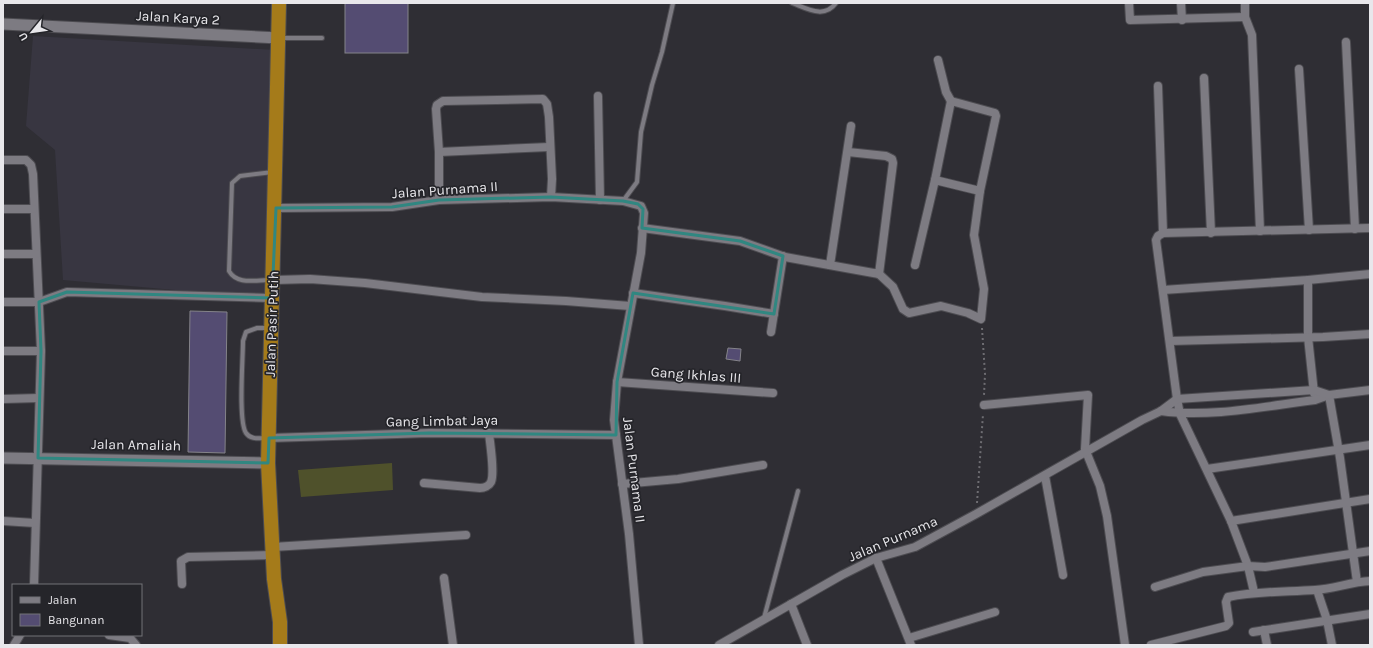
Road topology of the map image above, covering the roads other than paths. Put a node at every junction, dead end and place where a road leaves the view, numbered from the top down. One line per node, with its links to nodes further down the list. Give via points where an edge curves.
1 (279, 3): 11 (highway, Jalan Pasir Putih)
2 (673, 3): 31 (lane, via 641,132 637,182)
3 (792, 3): 4 (lane, via 820,12 832,8)
4 (836, 3)
5 (1129, 3): 9 (street, via 1130,20)
6 (1181, 3): 9 (street)
7 (1245, 3): 8 (street)
8 (1245, 17): 9 (street); 39 (street, via 1252,36)
9 (1182, 20)
10 (3, 24): 11 (street, Jalan Karya 2)
11 (279, 38): 12 (lane); 25 (highway, Jalan Pasir Putih)
12 (322, 38)
13 (1346, 42): 37 (street)
14 (938, 60): 19 (street)
15 (1299, 69): 38 (street)
16 (1204, 78): 41 (street)
17 (1158, 86): 40 (street)
18 (598, 96): 30 (street)
19 (950, 101): 26 (street); 27 (street, via 995,113 996,116)
20 (851, 126): 23 (street)
21 (549, 147): 22 (street); 22 (street, via 547,104 543,99 443,101 436,109); 28 (street)
22 (439, 152): 29 (street)
23 (848, 152): 45 (street); 47 (street, via 886,156 892,159)
24 (3, 160): 34 (street, via 26,160 31,166)
25 (276, 172): 32 (highway, Jalan Pasir Putih); 49 (lane, via 236,177 232,183 229,271 240,280)
26 (935, 180): 27 (street); 46 (street)
27 (980, 191): 47 (street, via 974,235 984,289 981,319 957,309 941,306 906,312 893,287)
28 (551, 197): 29 (street, Jalan Purnama II); 30 (street, Jalan Purnama II)
29 (439, 200): 32 (street, Jalan Purnama II, via 392,207)
30 (600, 200): 31 (street, Jalan Purnama II)
31 (623, 201): 35 (street, Jalan Purnama II, via 641,206 644,213)
32 (276, 208): 49 (highway, Jalan Pasir Putih)
33 (3, 209): 34 (street)
34 (33, 209): 43 (street)
35 (642, 228): 44 (street, via 740,241); 52 (street, Jalan Purnama II)
36 (1370, 228): 37 (street)
37 (1355, 229): 38 (street)
38 (1310, 230): 39 (street)
39 (1260, 232): 41 (street)
40 (1162, 233): 41 (street); 51 (street, via 1156,240)
41 (1211, 233)
42 (3, 254): 43 (street)
43 (36, 254): 55 (street)
44 (782, 256): 45 (street); 57 (street)
45 (830, 265): 47 (street)
46 (915, 265)
47 (879, 274)
48 (1370, 274): 50 (street)
49 (274, 280): 53 (highway, Jalan Pasir Putih); 56 (street, via 357,282 482,297)
50 (1308, 280): 51 (street); 61 (street)
51 (1163, 290): 62 (street)
52 (633, 294): 56 (street, Jalan Purnama II); 57 (street)
53 (272, 298): 55 (street, via 67,292); 58 (highway, Jalan Pasir Putih)
54 (3, 302): 55 (street)
55 (39, 302): 64 (street)
56 (630, 306): 65 (street, Jalan Purnama II)
57 (774, 314): 59 (street)
58 (271, 328): 79 (highway, Jalan Pasir Putih); 79 (lane, via 257,328 246,332 242,341 242,424 246,433 254,438)
59 (771, 332)
60 (1370, 334): 61 (street)
61 (1308, 337): 62 (street); 66 (street)
62 (1170, 341): 72 (street)
63 (3, 350): 64 (street)
64 (41, 351): 70 (street)
65 (617, 382): 68 (street, Gang Ikhlas III); 78 (street, Jalan Purnama II, via 614,420)
66 (1314, 390): 69 (street); 72 (street); 73 (street)
67 (1370, 390): 69 (street)
68 (773, 393)
69 (1329, 394): 73 (street); 81 (street)
70 (39, 398): 71 (street); 84 (street)
71 (3, 399)
72 (1177, 399): 75 (street, Jalan Purnama); 76 (street)
73 (1315, 400): 76 (street)
74 (984, 405): 82 (street, via 1088,395)
75 (1161, 411): 76 (street); 82 (street, Jalan Purnama)
76 (1180, 414): 87 (street)
77 (489, 433): 78 (street, Gang Limbat Jaya); 79 (street, Gang Limbat Jaya); 89 (street, via 492,474 491,482 486,486 480,488)
78 (616, 435): 90 (street, Jalan Purnama II)
79 (269, 438): 85 (highway, Jalan Pasir Putih)
80 (1370, 445): 81 (street)
81 (1339, 451): 87 (street); 93 (street)
82 (1086, 452): 88 (street, Jalan Purnama); 129 (street, via 1098,479 1108,516)
83 (3, 458): 84 (street, Jalan Amaliah)
84 (38, 458): 85 (street, Jalan Amaliah); 96 (street)
85 (268, 463): 98 (highway, Jalan Pasir Putih)
86 (763, 465): 90 (street, via 678,479)
87 (1207, 469): 94 (street)
88 (1045, 476): 101 (street, Jalan Purnama, via 915,547); 103 (street)
89 (424, 483)
90 (622, 484): 126 (street, Jalan Purnama II, via 631,550)
91 (798, 491): 115 (lane)
92 (1370, 499): 93 (street)
93 (1346, 503): 94 (street); 100 (street)
94 (1231, 520): 102 (street)
95 (3, 521): 96 (street)
96 (35, 523): 107 (street)
97 (466, 535): 98 (street)
98 (273, 551): 108 (street, via 188,557 181,561); 124 (highway, Jalan Pasir Putih)
99 (1370, 551): 100 (street)
100 (1352, 554): 102 (street, via 1266,567); 106 (street)
101 (876, 558): 112 (street, Jalan Purnama); 121 (street)
102 (1248, 566): 109 (street, via 1203,572); 111 (street)
103 (1063, 576)
104 (444, 578): 125 (street)
105 (1370, 581): 106 (street)
106 (1357, 582): 110 (street)
107 (34, 584)
108 (182, 584)
109 (1154, 587)
110 (1317, 590): 111 (street); 116 (street)
111 (1254, 592): 130 (street, via 1228,597 1226,602 1229,623 1226,626)
112 (791, 604): 115 (street, Jalan Purnama); 128 (street)
113 (995, 612): 121 (street)
114 (1370, 614): 116 (street)
115 (764, 618): 127 (street, Jalan Purnama)
116 (1327, 620): 117 (street); 132 (street)
117 (1264, 630): 118 (street); 131 (street)
118 (1253, 632)
119 (19, 636): 122 (street)
120 (116, 636): 123 (street, via 130,638)
121 (910, 642)
122 (14, 645)
123 (136, 645)
124 (280, 645)
125 (453, 645)
126 (639, 645)
127 (719, 645)
128 (807, 645)
129 (1125, 645)
130 (1151, 645)
131 (1267, 645)
132 (1332, 645)

